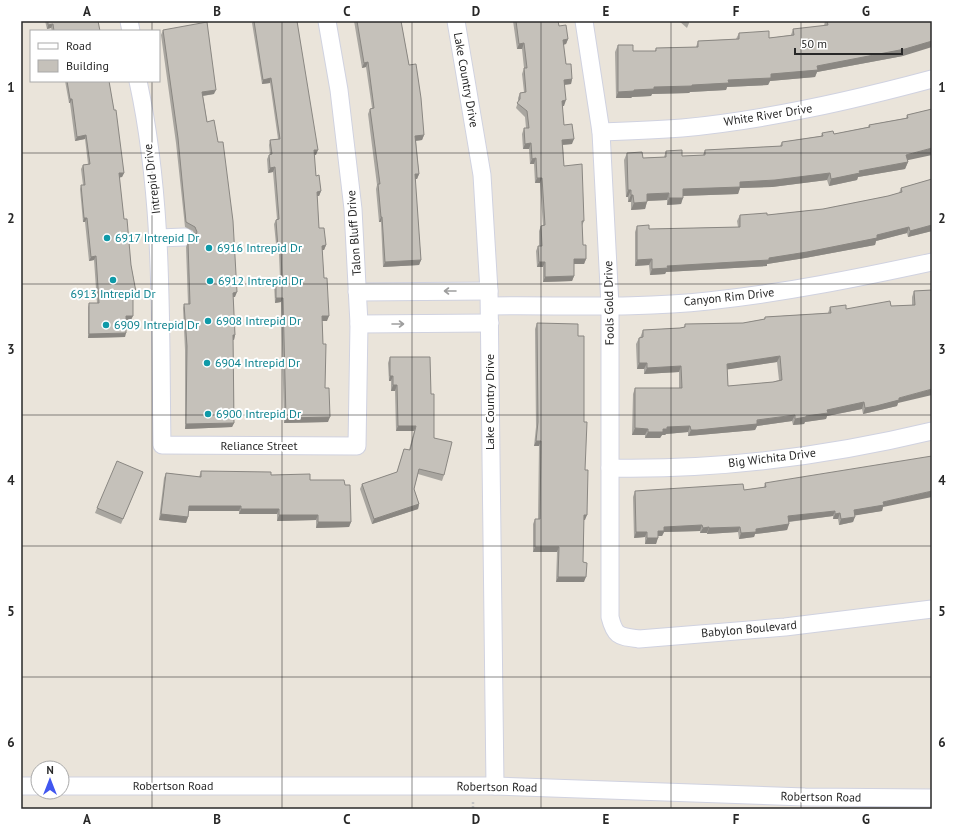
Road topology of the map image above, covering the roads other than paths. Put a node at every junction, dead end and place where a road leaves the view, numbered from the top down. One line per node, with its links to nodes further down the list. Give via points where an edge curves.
1 (327, 21): 10 (street, Talon Bluff Drive, via 340,90 353,209)
2 (456, 21): 12 (street, Lake Country Drive, via 482,175)
3 (584, 21): 6 (street, Fools Gold Drive)
4 (932, 79): 6 (street, White River Drive, via 858,99 783,114 682,128)
5 (138, 82): 8 (street, Intrepid Drive, via 152,168)
6 (601, 132): 11 (street, Fools Gold Drive)
7 (185, 237): 8 (street)
8 (158, 238): 15 (street, Intrepid Drive)
9 (932, 262): 11 (street, Canyon Rim Drive, via 838,283 707,301)
10 (357, 292): 12 (street, one-way to 10); 13 (street, Talon Bluff Drive)
11 (610, 306): 12 (street, Canyon Rim Drive); 17 (street, Fools Gold Drive)
12 (489, 307): 13 (street, one-way to 12); 21 (street, Lake Country Drive)
13 (359, 324): 16 (street, Talon Bluff Drive)
14 (932, 431): 17 (street, Big Wichita Drive, via 835,450 729,464)
15 (162, 445): 16 (street, Reliance Street)
16 (357, 446)
17 (610, 468): 18 (street, Fools Gold Drive)
18 (610, 586): 19 (street, Babylon Boulevard, via 610,617 614,631 621,636 638,639 785,627)
19 (932, 609)
20 (70, 786): 21 (street, Robertson Road)
21 (496, 786): 22 (street, Robertson Road, via 805,797)
22 (932, 798)

